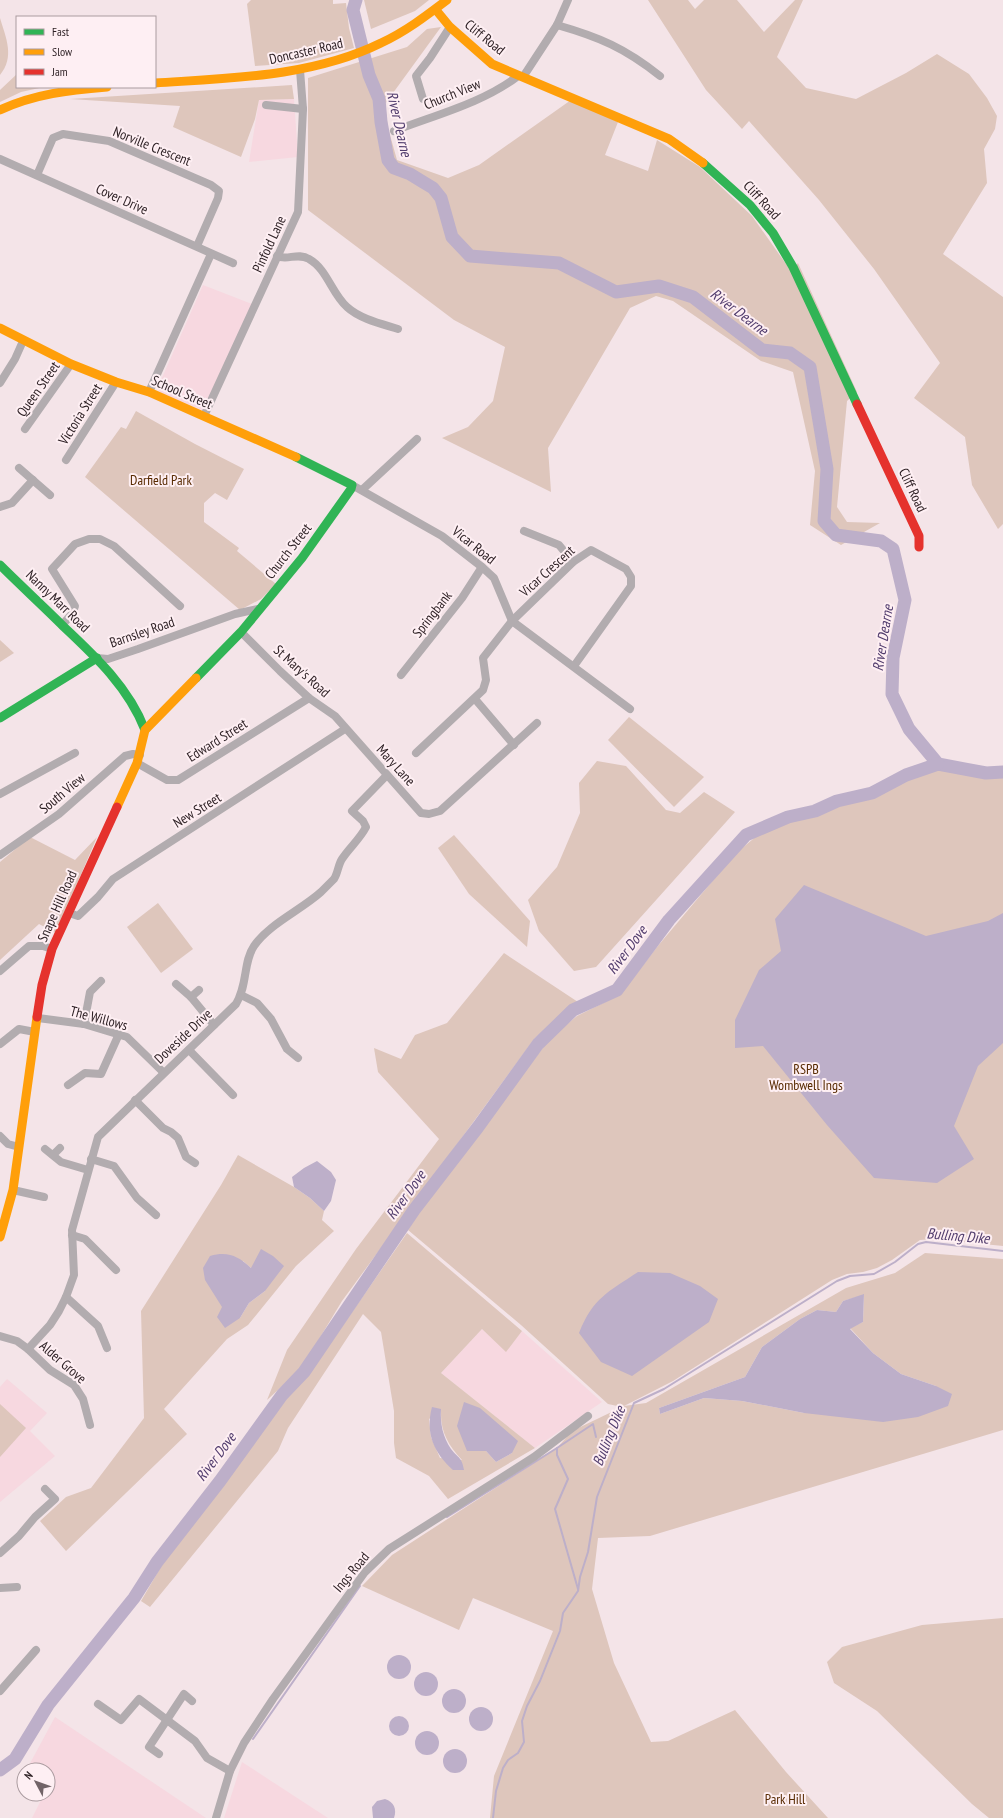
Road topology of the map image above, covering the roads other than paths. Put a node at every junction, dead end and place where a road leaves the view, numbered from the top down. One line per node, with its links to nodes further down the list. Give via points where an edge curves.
1 (447, 0): 3 (main road, Doncaster Road)
2 (568, 0): 4 (street)
3 (436, 10): 5 (main road, Cliff Road); 6 (main road, Doncaster Road, via 415,26 376,46)
4 (557, 25): 7 (street); 8 (street, via 610,42 630,53)
5 (450, 27): 7 (main road, Cliff Road, via 492,64); 11 (street, via 416,76)
6 (300, 70): 9 (main road, Doncaster Road, via 271,75); 13 (street, Pinfold Lane)
7 (521, 76): 15 (street, Church View, via 476,100); 40 (main road, Cliff Road, via 669,139 698,158 750,205 774,233 793,267 919,536)
8 (660, 76)
9 (156, 83)
10 (94, 88): 14 (main road, via 30,97)
11 (423, 99)
12 (266, 105): 13 (street)
13 (303, 109): 20 (street, Pinfold Lane, via 298,212)
14 (0, 110)
15 (394, 131)
16 (0, 159): 17 (street, Cover Drive)
17 (37, 175): 18 (street, Cover Drive); 18 (street, Norville Crescent, via 53,138 63,134 109,140 207,183 219,191 218,198)
18 (197, 246): 19 (street, Cover Drive)
19 (211, 254): 21 (street, Cover Drive); 28 (street)
20 (277, 256): 23 (street, via 307,257 316,263 347,307 367,318); 29 (street, Pinfold Lane)
21 (233, 263)
22 (0, 328): 24 (main road, School Street)
23 (398, 329)
24 (23, 340): 25 (main road, School Street); 27 (street)
25 (71, 364): 26 (main road, School Street); 30 (street, Queen Street)
26 (116, 382): 28 (main road, School Street); 32 (street, Victoria Street)
27 (0, 383)
28 (149, 392): 29 (main road, School Street)
29 (204, 416): 35 (main road, School Street)
30 (25, 429)
31 (417, 439): 36 (street)
32 (66, 460)
33 (19, 468): 34 (street)
34 (33, 480): 37 (street); 38 (street, via 12,502)
35 (352, 485): 36 (street, Vicar Road); 45 (main road, Church Street, via 302,558)
36 (362, 490): 43 (street, Vicar Road, via 442,536)
37 (50, 495)
38 (0, 507)
39 (524, 531): 41 (street, via 559,545)
40 (919, 547)
41 (573, 562): 46 (street, Vicar Crescent); 50 (street, Vicar Crescent, via 591,550 626,569 631,577 631,586)
42 (0, 565): 47 (main road, Nanny Marr Road)
43 (482, 567): 46 (street, Vicar Road, via 494,578); 51 (street, Springbank, via 462,598)
44 (180, 606): 47 (street, via 114,546 100,539 88,538 69,549 52,569 75,606 72,614)
45 (258, 609): 48 (main road, Church Street); 49 (street, Barnsley Road, via 235,614 138,649 108,658)
46 (512, 621): 50 (street); 53 (street, Vicar Crescent, via 483,658 486,680 483,690)
47 (62, 625): 49 (main road, Nanny Marr Road)
48 (241, 632): 52 (street, St Mary's Road); 58 (main road)
49 (97, 658): 55 (main road, Barnsley Road); 58 (main road, Nanny Marr Road, via 115,678 140,717)
50 (574, 666): 54 (street)
51 (401, 675)
52 (309, 698): 57 (street, St Mary's Road, via 335,716); 62 (street, Edward Street, via 178,780 167,780)
53 (475, 699): 59 (street); 61 (street, Vicar Crescent)
54 (630, 709)
55 (0, 718)
56 (537, 723): 59 (street)
57 (346, 729): 63 (street, Mary Lane); 66 (street, New Street, via 113,879 78,916)
58 (145, 730): 62 (main road, Snape Hill Road)
59 (514, 745): 63 (street, Mary Lane, via 440,811 429,814 420,813)
60 (75, 753): 64 (street)
61 (416, 753)
62 (138, 759): 65 (street, South View, via 132,754 125,756 59,814); 66 (main road, Snape Hill Road)
63 (387, 775): 72 (street, Doveside Drive, via 352,811 366,827 340,861 334,879 321,892 263,935 254,946 248,956)
64 (0, 794)
65 (0, 855)
66 (69, 913): 67 (main road, Snape Hill Road)
67 (52, 950): 68 (street, via 43,946 29,946); 74 (main road, Snape Hill Road, via 42,985)
68 (0, 971)
69 (101, 981): 75 (street, via 90,992)
70 (176, 984): 73 (street)
71 (199, 990): 73 (street)
72 (241, 995): 76 (street, Doveside Drive, via 236,1004); 81 (street, via 257,1003 271,1019 287,1049)
73 (191, 997): 76 (street)
74 (38, 1018): 75 (street, The Willows); 77 (main road, Snape Hill Road)
75 (84, 1024): 78 (street, The Willows)
76 (214, 1025): 80 (street, Doveside Drive)
77 (35, 1032): 79 (street, via 19,1029); 87 (main road, Snape Hill Road)
78 (119, 1034): 82 (street, The Willows, via 127,1037); 83 (street, via 101,1074 85,1073)
79 (0, 1044)
80 (189, 1050): 82 (street, Doveside Drive); 84 (street)
81 (298, 1058)
82 (164, 1072): 85 (street, Doveside Drive)
83 (68, 1085)
84 (232, 1095)
85 (135, 1100): 91 (street, Doveside Drive, via 98,1137); 92 (street, via 163,1128 178,1138 186,1157)
86 (0, 1136): 87 (street, via 8,1144)
87 (19, 1148): 94 (main road, Snape Hill Road)
88 (60, 1148): 90 (street)
89 (45, 1149): 90 (street)
90 (53, 1155): 93 (street, via 61,1162)
91 (91, 1159): 93 (street, Doveside Drive); 96 (street, via 114,1166 137,1198)
92 (195, 1163)
93 (88, 1170): 97 (street, Doveside Drive)
94 (12, 1190): 95 (street); 98 (main road, Snape Hill Road)
95 (44, 1197)
96 (156, 1215)
97 (72, 1235): 99 (street, via 85,1239); 100 (street, Doveside Drive, via 74,1275)
98 (0, 1237)
99 (116, 1270)
100 (66, 1297): 102 (street, via 98,1326); 103 (street, Doveside Drive, via 50,1324)
101 (0, 1336): 103 (street, Alder Grove, via 17,1341)
102 (107, 1348)
103 (28, 1349): 105 (street, Alder Grove, via 50,1370 74,1385 88,1411)
104 (588, 1416): 117 (street, Ings Road, via 534,1457 389,1549 365,1572 273,1699 244,1743)
105 (90, 1424)
106 (45, 1489): 107 (street, via 55,1499)
107 (0, 1553)
108 (0, 1584): 110 (street)
109 (17, 1587): 110 (street)
110 (0, 1588)
111 (36, 1650): 112 (street)
112 (0, 1691)
113 (192, 1701): 115 (street, via 184,1694)
114 (98, 1704): 115 (street, via 121,1720 139,1699)
115 (166, 1720): 116 (street, via 149,1747); 117 (street, via 195,1741 207,1758)
116 (159, 1754)
117 (230, 1770): 118 (street, Ings Road)
118 (216, 1818)

